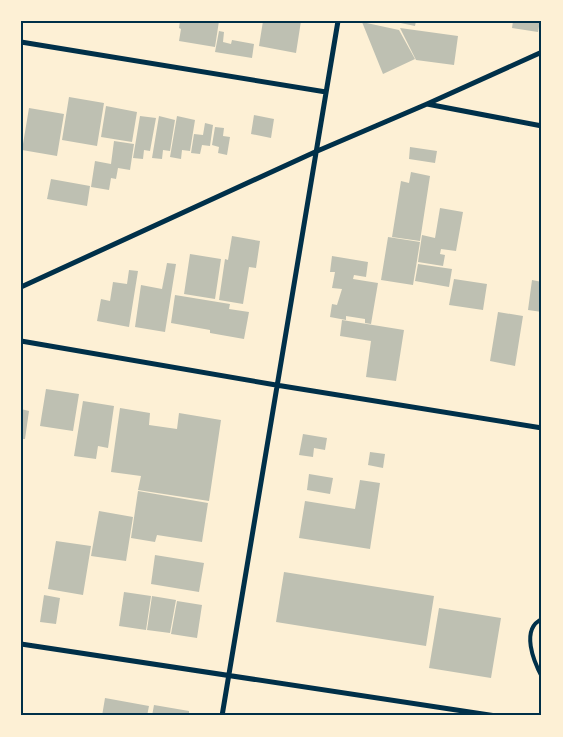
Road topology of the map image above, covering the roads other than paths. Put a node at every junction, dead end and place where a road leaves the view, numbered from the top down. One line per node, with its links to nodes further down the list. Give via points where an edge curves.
1 (338, 21): 4 (street)
2 (21, 42): 4 (street)
3 (542, 52): 5 (street)
4 (326, 92): 7 (street)
5 (427, 104): 6 (street); 7 (street)
6 (542, 126)
7 (315, 152): 8 (street); 10 (street)
8 (21, 287)
9 (21, 341): 10 (street)
10 (276, 385): 11 (street); 14 (street)
11 (542, 428)
12 (542, 619): 15 (lane, via 533,626 530,643)
13 (21, 644): 14 (street)
14 (228, 676): 16 (street); 17 (street)
15 (542, 677)
16 (222, 716)
17 (496, 716)

